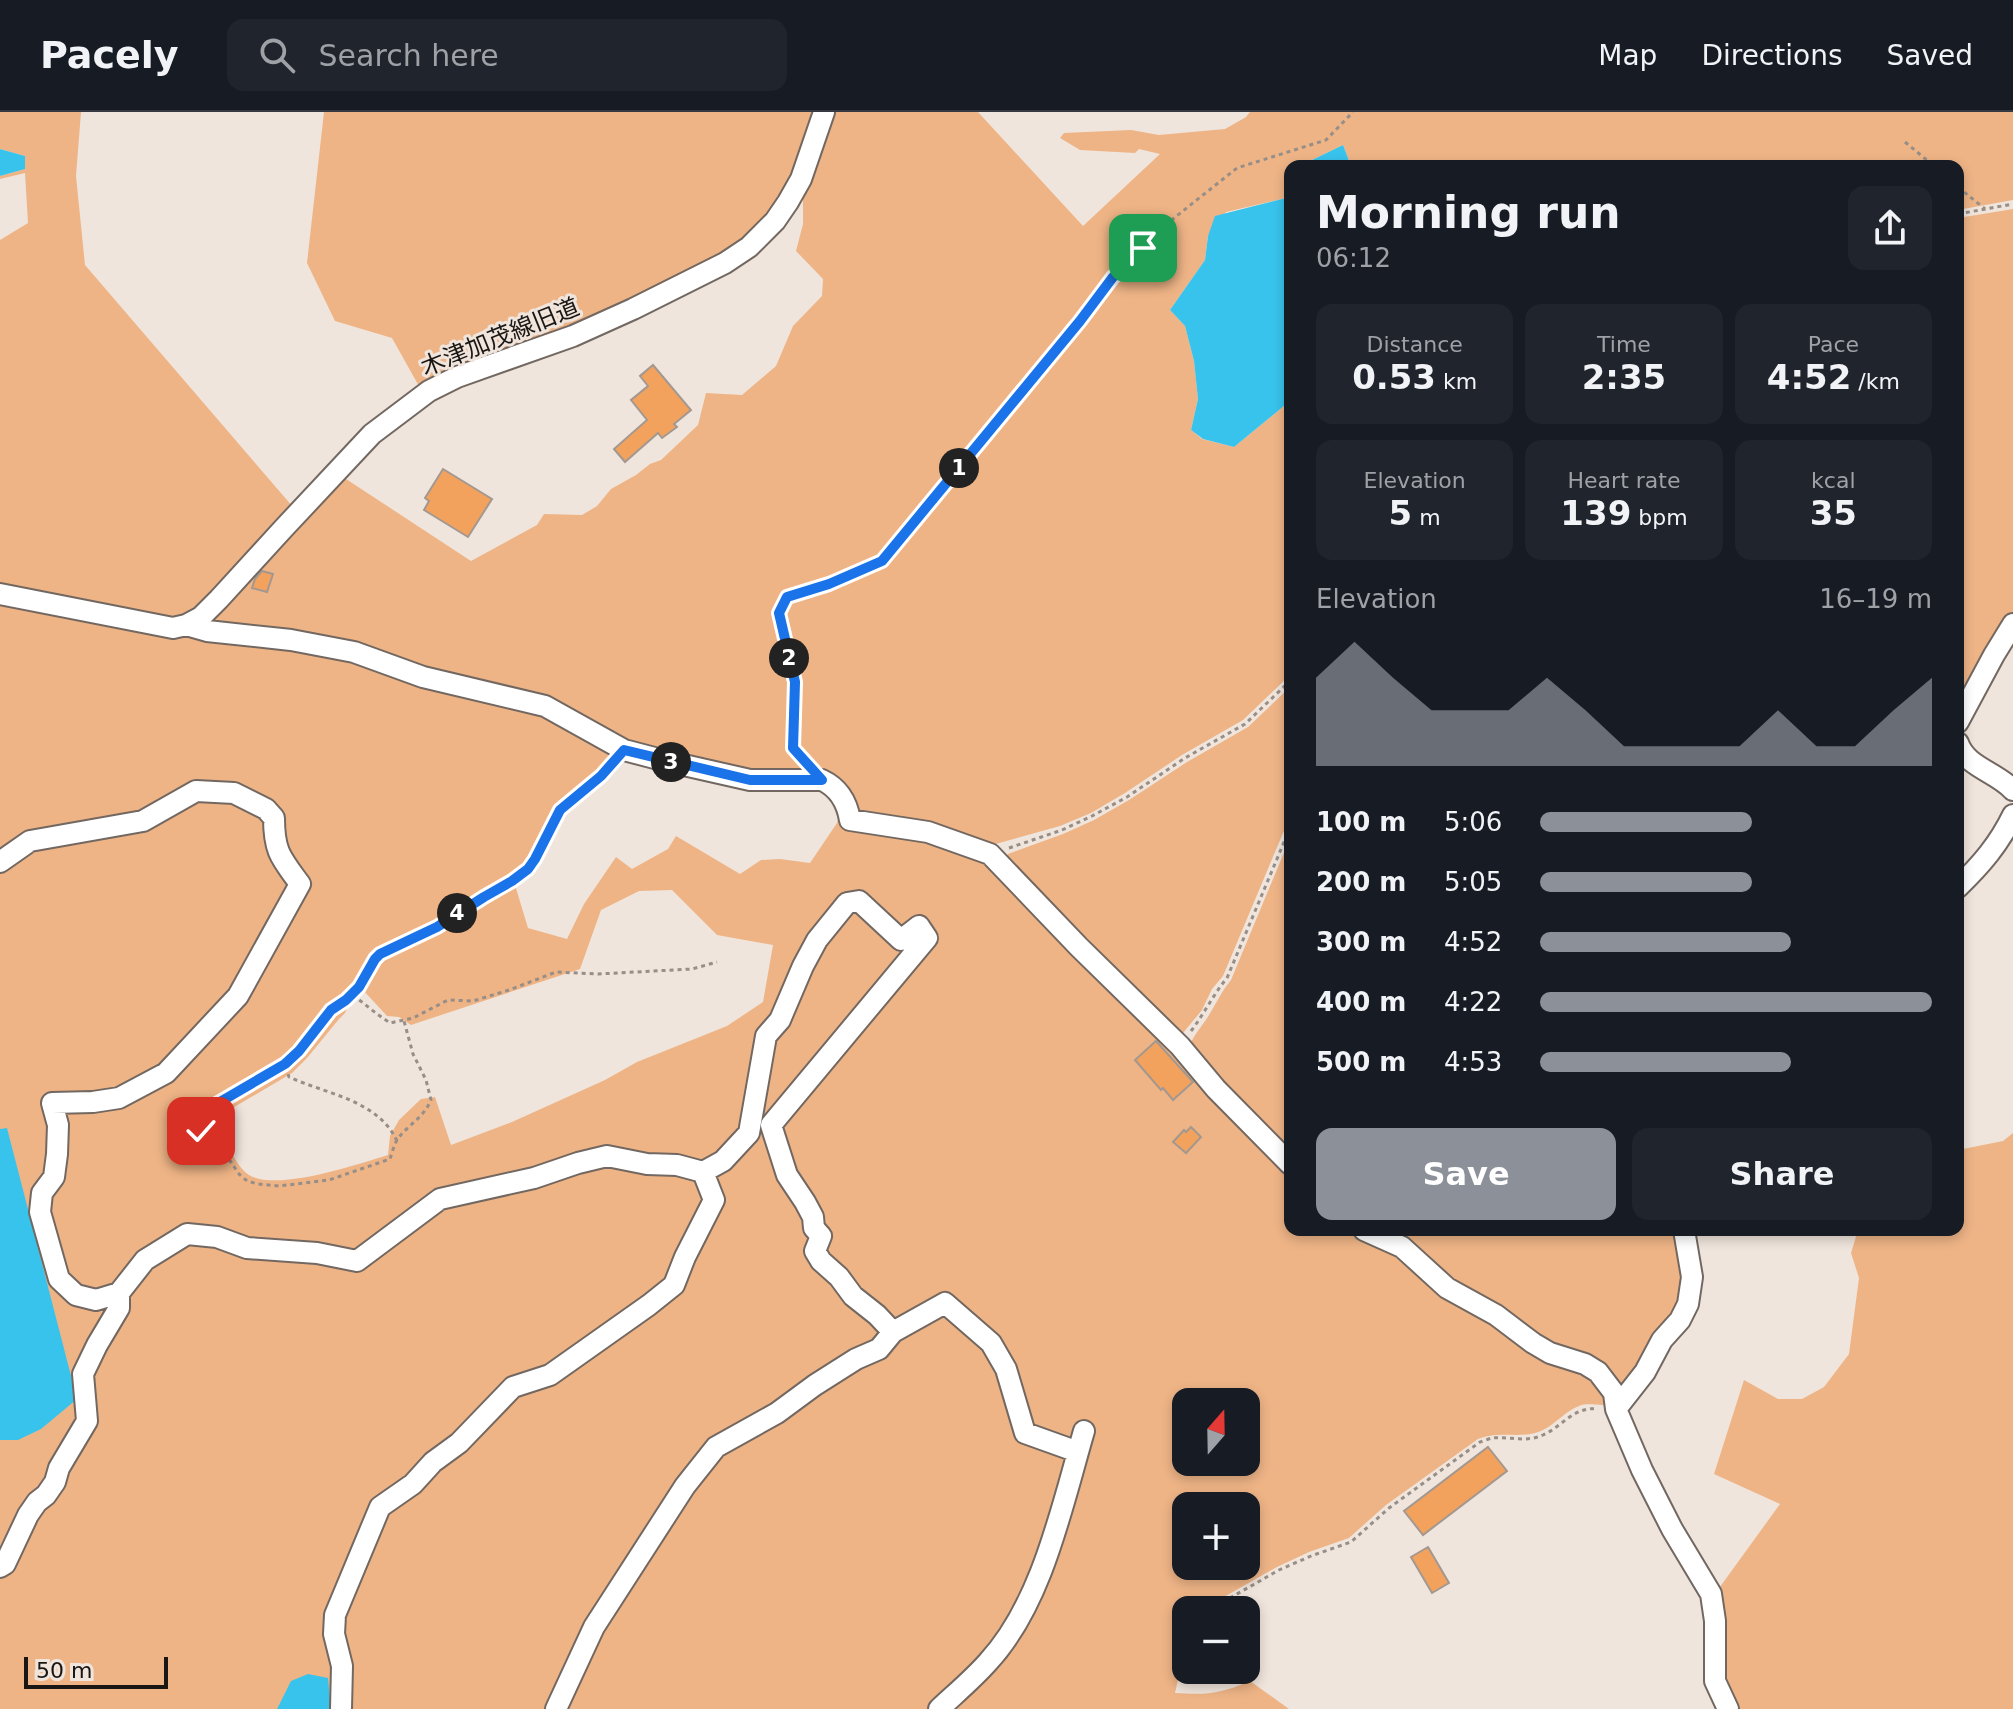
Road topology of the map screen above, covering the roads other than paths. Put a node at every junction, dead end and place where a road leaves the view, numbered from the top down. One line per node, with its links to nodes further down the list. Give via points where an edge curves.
1 (824, 112): 4 (street, 木津加茂線旧道, via 801,179 775,221 749,247 609,320 429,391 372,434 219,599)
2 (0, 594): 4 (street, via 160,626)
3 (2013, 624): 5 (street)
4 (186, 625): 11 (street, via 354,652 423,677 545,706 624,750 750,780 822,780 841,794 850,820 928,832 990,854)
5 (1964, 711)
6 (1964, 756): 7 (street)
7 (2013, 790)
8 (2013, 815): 10 (street, via 1992,852)
9 (0, 862): 15 (street, via 30,841 143,821 196,791 234,793 274,818 280,858 300,884 238,996 166,1073 119,1098 52,1103 57,1154 40,1212 59,1279 76,1295 96,1300)
10 (1964, 881)
11 (1284, 1158)
12 (703, 1172): 15 (street, via 607,1156 578,1163 440,1199 357,1261 247,1248 187,1234 145,1260); 16 (street, via 723,1161 749,1133 766,1036 780,1020 817,940 847,903 859,901 901,940 919,926 927,938 771,1125 787,1175 821,1236 815,1251); 21 (street, via 714,1200 674,1285 550,1375 513,1387 459,1443 380,1507 335,1615)
13 (1377, 1236): 17 (street, via 1402,1247 1447,1288 1533,1343 1598,1372 1614,1393)
14 (1685, 1236): 17 (street, via 1692,1277 1688,1304)
15 (119, 1293): 20 (street, via 119,1308 83,1374 87,1421)
16 (893, 1332): 19 (street, via 945,1303 991,1343 1006,1369 1025,1433); 22 (street, via 879,1349 716,1447 594,1627)
17 (1616, 1409): 24 (street, via 1672,1529 1711,1594 1715,1681)
18 (1084, 1431): 19 (street)
19 (1078, 1452): 23 (street, via 1051,1547 1022,1615 990,1661)
20 (0, 1567)
21 (341, 1709)
22 (556, 1709)
23 (939, 1709)
24 (1728, 1709)

